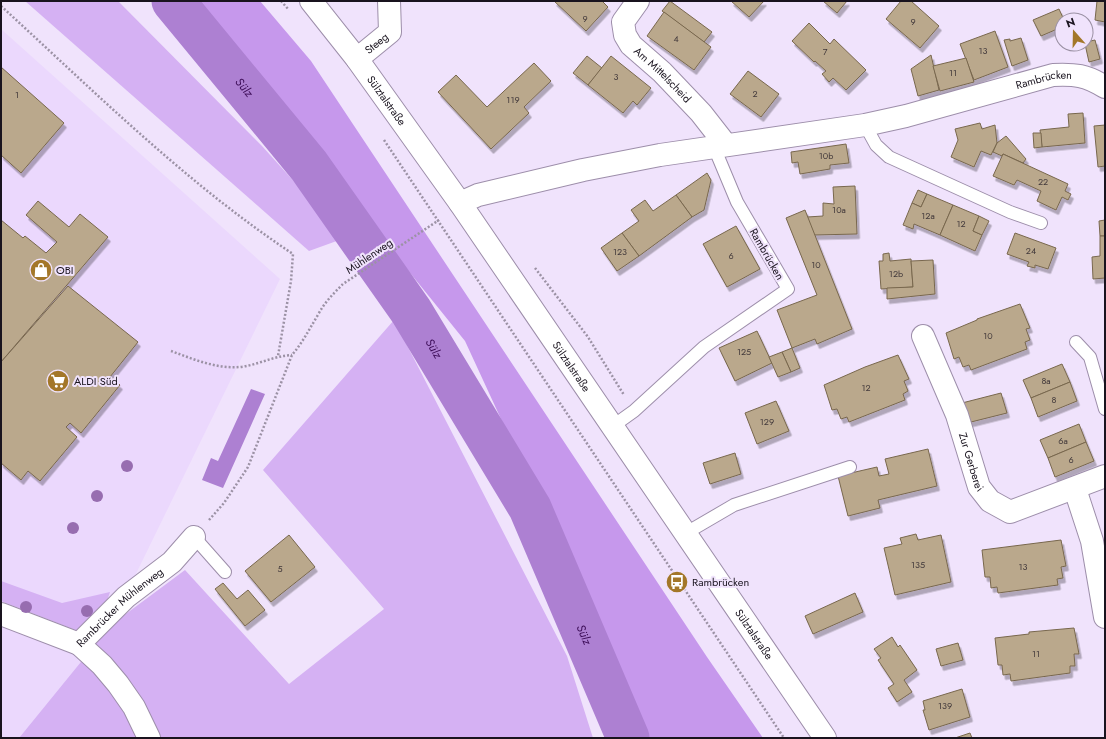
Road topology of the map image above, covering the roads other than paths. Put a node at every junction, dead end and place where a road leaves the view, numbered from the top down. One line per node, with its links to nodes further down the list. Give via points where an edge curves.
1 (311, 1): 4 (street, Sülztalstraße)
2 (389, 1): 4 (street, Steeg, via 390,32)
3 (638, 1): 7 (street, Am Mittelscheid, via 623,22 625,35 631,45 701,113)
4 (357, 59): 8 (street, Sülztalstraße)
5 (1105, 87): 6 (street, Rambrücken, via 1092,78 1074,74 1053,75)
6 (865, 125): 7 (street, Rambrücken); 9 (lane, via 876,145 889,157 1010,212)
7 (720, 146): 8 (street, Rambrücken, via 660,154 583,170 478,195); 13 (lane, Rambrücken, via 737,202 788,289 704,347 634,411)
8 (460, 203): 13 (street, Sülztalstraße)
9 (1041, 223)
10 (923, 336): 16 (street, Zur Gerberei, via 956,415 979,487 990,501 1010,512)
11 (1076, 342): 12 (lane, via 1090,357)
12 (1105, 409)
13 (613, 426): 17 (street, Sülztalstraße)
14 (850, 467): 17 (lane, via 734,505)
15 (1105, 476): 16 (street, Zur Gerberei)
16 (1075, 489): 21 (street, via 1092,542)
17 (686, 533): 24 (street, Sülztalstraße)
18 (194, 537): 19 (lane); 22 (street, Rambrücker Mühlenweg, via 172,562 126,598)
19 (225, 572)
20 (1, 614): 22 (street)
21 (1105, 616)
22 (79, 644): 23 (street, Rambrücker Mühlenweg, via 118,684 134,707)
23 (149, 738)
24 (825, 738)

